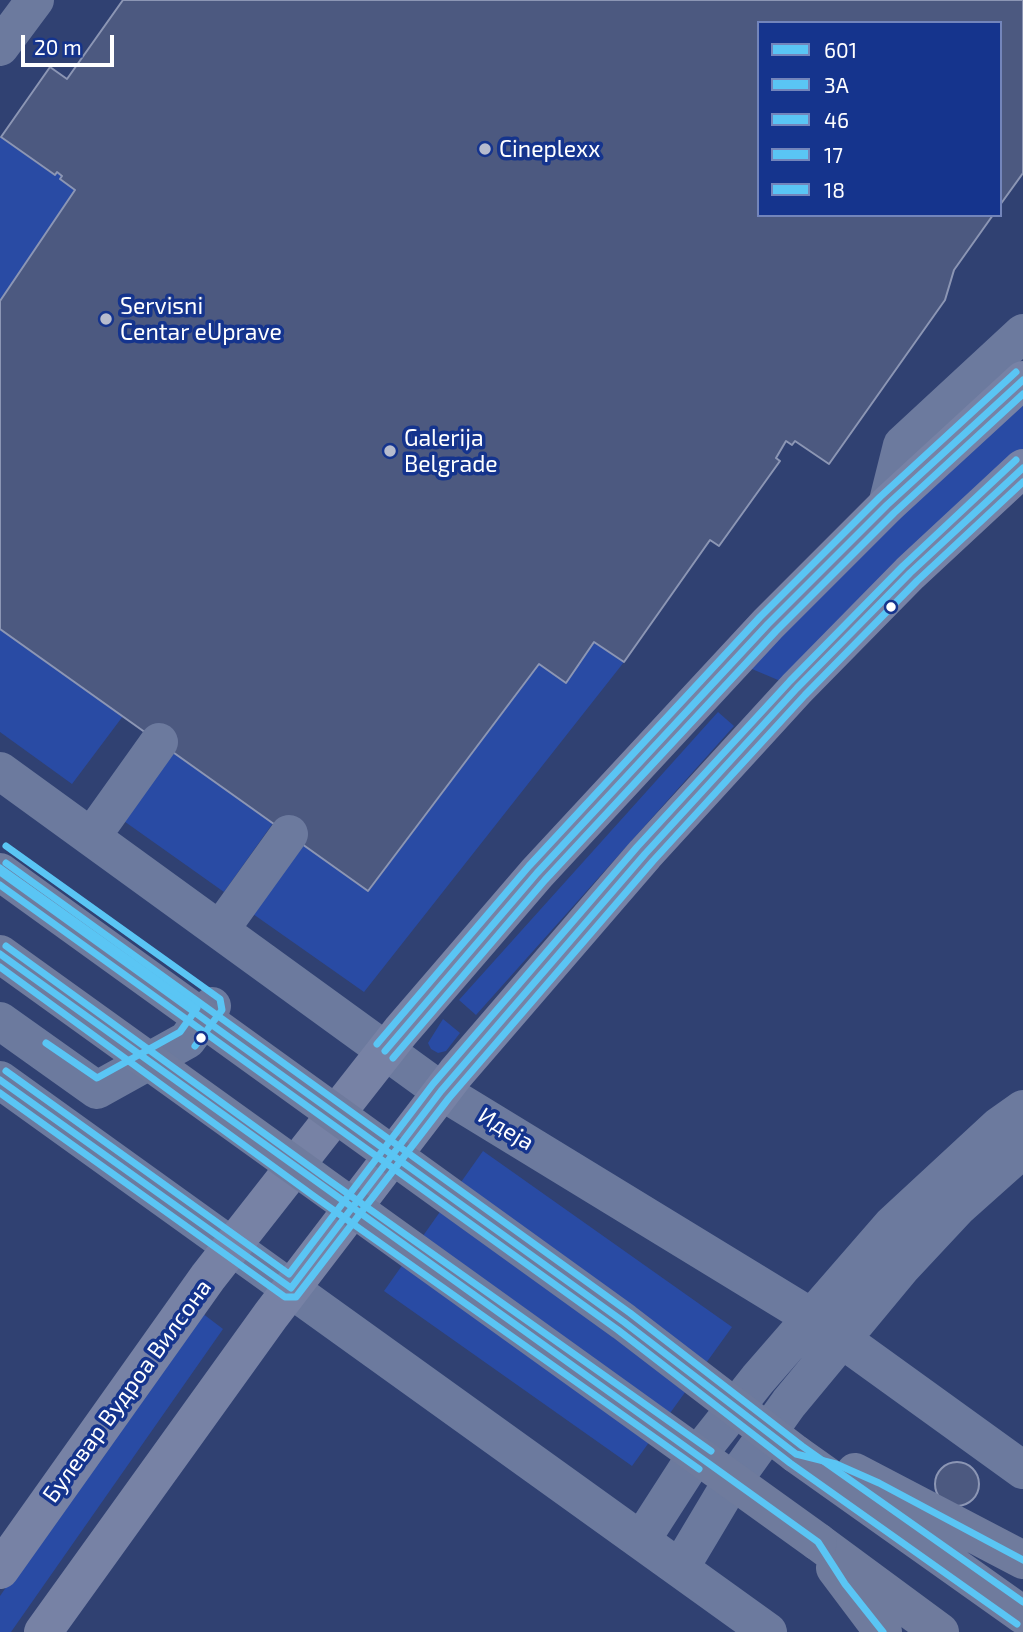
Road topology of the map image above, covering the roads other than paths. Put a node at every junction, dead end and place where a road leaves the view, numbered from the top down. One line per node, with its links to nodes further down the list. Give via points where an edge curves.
1 (35, 0): 2 (street)
2 (0, 47)
3 (1023, 333): 6 (street, via 902,445)
4 (1023, 380): 6 (main road, Булевар Вудроа Вилсона)
5 (1023, 468): 19 (main road, via 910,573 797,688 645,854)
6 (887, 505): 17 (main road, Булевар Вудроа Вилсона, via 768,624 547,863)
7 (148, 734): 9 (street)
8 (0, 771): 9 (street, Идеја)
9 (81, 828): 13 (street, Идеја)
10 (289, 834): 13 (street)
11 (0, 855): 15 (street)
12 (0, 872): 28 (highway, bridge, via 624,1322)
13 (220, 930): 17 (street, Идеја)
14 (0, 954): 31 (highway, bridge)
15 (212, 1006): 16 (street, via 187,1041 96,1090); 20 (street)
16 (0, 1021)
17 (386, 1051): 19 (street, Идеја); 20 (main road, Булевар Вудроа Вилсона)
18 (0, 1080): 24 (street)
19 (441, 1091): 22 (main road); 26 (street, Идеја)
20 (343, 1104): 22 (street); 24 (main road, Булевар Вудроа Вилсона)
21 (1023, 1109): 26 (street, via 892,1225)
22 (399, 1145): 25 (main road)
23 (1023, 1149): 27 (street, via 958,1207)
24 (231, 1246): 25 (street); 34 (main road, Булевар Вудроа Вилсона)
25 (291, 1288): 30 (street); 36 (main road)
26 (811, 1317): 27 (street, Идеја); 30 (street, via 689,1466)
27 (843, 1339): 29 (street, Идеја); 33 (street, via 789,1403 726,1492)
28 (796, 1454): 32 (highway, via 836,1464 879,1483); 35 (highway)
29 (1023, 1470)
30 (642, 1539): 33 (street)
31 (818, 1542): 38 (highway); 39 (highway)
32 (1023, 1560)
33 (680, 1569): 37 (street)
34 (0, 1570)
35 (1023, 1615)
36 (43, 1632)
37 (768, 1632)
38 (883, 1632)
39 (940, 1632)

